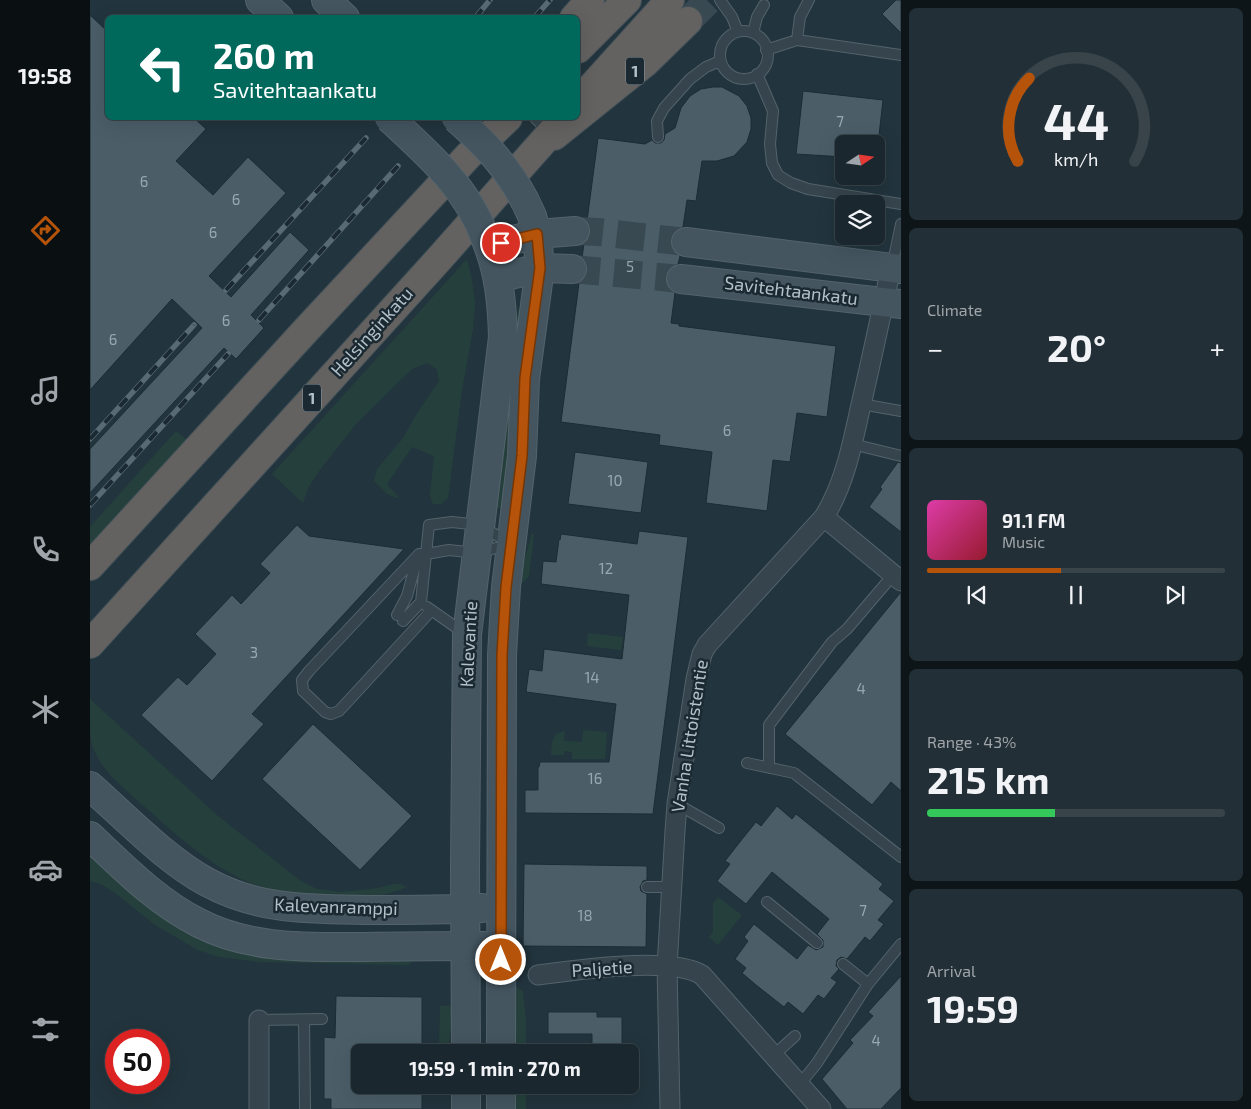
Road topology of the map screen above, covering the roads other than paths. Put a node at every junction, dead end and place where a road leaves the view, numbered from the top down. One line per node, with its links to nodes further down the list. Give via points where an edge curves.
1 (260, 0): 9 (main road)
2 (326, 0): 10 (main road)
3 (590, 0): 11 (highway)
4 (627, 0): 16 (highway)
5 (670, 0): 21 (highway, 1)
6 (720, 0): 13 (lane)
7 (809, 0): 15 (lane, via 800,16)
8 (764, 5): 14 (lane)
9 (277, 15)
10 (342, 15)
11 (577, 15)
12 (688, 21): 22 (highway, Helsinginkatu / 1, via 646,62)
13 (738, 32): 14 (lane); 19 (lane, via 722,44)
14 (753, 33): 17 (lane, via 760,38)
15 (797, 40): 17 (lane); 18 (lane)
16 (580, 47)
17 (766, 50): 20 (lane, via 766,62)
18 (901, 55)
19 (720, 61): 20 (lane, via 730,75 738,78); 29 (lane, via 690,79 664,108 658,121)
20 (757, 74): 31 (lane, via 774,111 770,144 772,163 778,175 808,189)
21 (580, 101)
22 (580, 107)
23 (391, 120): 36 (main road, Kalevantie, bridge, via 446,173 477,217)
24 (458, 120): 34 (main road, Kalevantie, bridge, via 487,146 514,179)
25 (494, 120): 30 (highway)
26 (506, 120): 30 (highway)
27 (561, 120): 28 (highway, Helsinginkatu / 1)
28 (546, 130): 57 (highway, Helsinginkatu / 1)
29 (658, 137)
30 (468, 156): 52 (highway)
31 (901, 204)
32 (901, 224): 39 (lane)
33 (574, 232): 34 (main road)
34 (537, 234): 36 (main road); 37 (main road, Kalevantie)
35 (686, 242): 39 (main road, Savitehtaankatu)
36 (488, 243): 40 (main road, Kalevantie)
37 (540, 268): 38 (main road); 40 (main road); 49 (main road, Kalevantie, via 525,378 522,456)
38 (572, 268)
39 (896, 268): 42 (street, Vanha Littoistentie)
40 (498, 278): 48 (main road, Kalevantie, via 503,337)
41 (681, 279): 42 (main road, Savitehtaankatu)
42 (892, 303): 43 (street, Vanha Littoistentie)
43 (861, 404): 44 (lane); 45 (street, Vanha Littoistentie)
44 (901, 411)
45 (852, 444): 46 (lane); 47 (street, Vanha Littoistentie, via 838,489)
46 (901, 456)
47 (824, 517): 53 (street); 61 (street, Vanha Littoistentie, via 705,649 696,679)
48 (480, 525): 49 (lane); 50 (main road, Kalevantie); 51 (lane, via 452,522 429,525)
49 (512, 544): 50 (lane); 68 (main road, Kalevantie, via 502,655)
50 (476, 553): 51 (lane, via 449,550); 56 (main road, Kalevantie)
51 (422, 554): 54 (lane); 54 (lane, via 400,618); 55 (lane, via 309,671 302,680 303,691 325,712 339,711)
52 (90, 566)
53 (897, 578): 59 (lane, via 832,642 769,725)
54 (421, 602): 55 (lane)
55 (432, 611): 56 (lane)
56 (467, 634): 69 (main road, Kalevantie)
57 (90, 644)
58 (747, 763): 59 (lane)
59 (769, 768): 64 (lane, via 794,773)
60 (90, 786): 69 (main road, Kalevanramppi, via 178,863 235,895 297,908)
61 (677, 804): 62 (lane); 66 (street, Vanha Littoistentie)
62 (719, 828)
63 (90, 836): 73 (main road, via 141,884 174,908 209,928 240,939 273,945 316,947)
64 (901, 857)
65 (647, 887): 66 (lane)
66 (672, 887): 75 (street, Vanha Littoistentie)
67 (767, 902): 70 (lane)
68 (501, 908): 69 (main road, Kalevanramppi); 72 (main road, Kalevantie)
69 (465, 909): 73 (main road, Kalevantie)
70 (817, 943)
71 (901, 944): 77 (lane)
72 (501, 945): 73 (main road); 83 (main road, Kalevantie)
73 (465, 946): 82 (main road, Kalevantie)
74 (843, 964): 77 (lane)
75 (667, 967): 76 (street, Paljetie, via 612,966); 84 (street, Paljetie, via 694,970 702,975); 92 (street, Vanha Littoistentie)
76 (538, 975)
77 (868, 984): 85 (lane)
78 (259, 1020): 79 (lane); 88 (street)
79 (304, 1020): 80 (lane); 89 (lane)
80 (322, 1020)
81 (796, 1036): 84 (lane)
82 (466, 1044)
83 (501, 1044)
84 (774, 1055): 85 (street, Paljetie)
85 (800, 1084): 93 (street, Paljetie)
86 (466, 1094): 90 (main road)
87 (501, 1094): 91 (main road)
88 (259, 1109)
89 (306, 1109)
90 (466, 1109)
91 (501, 1109)
92 (670, 1109)
93 (821, 1109)

